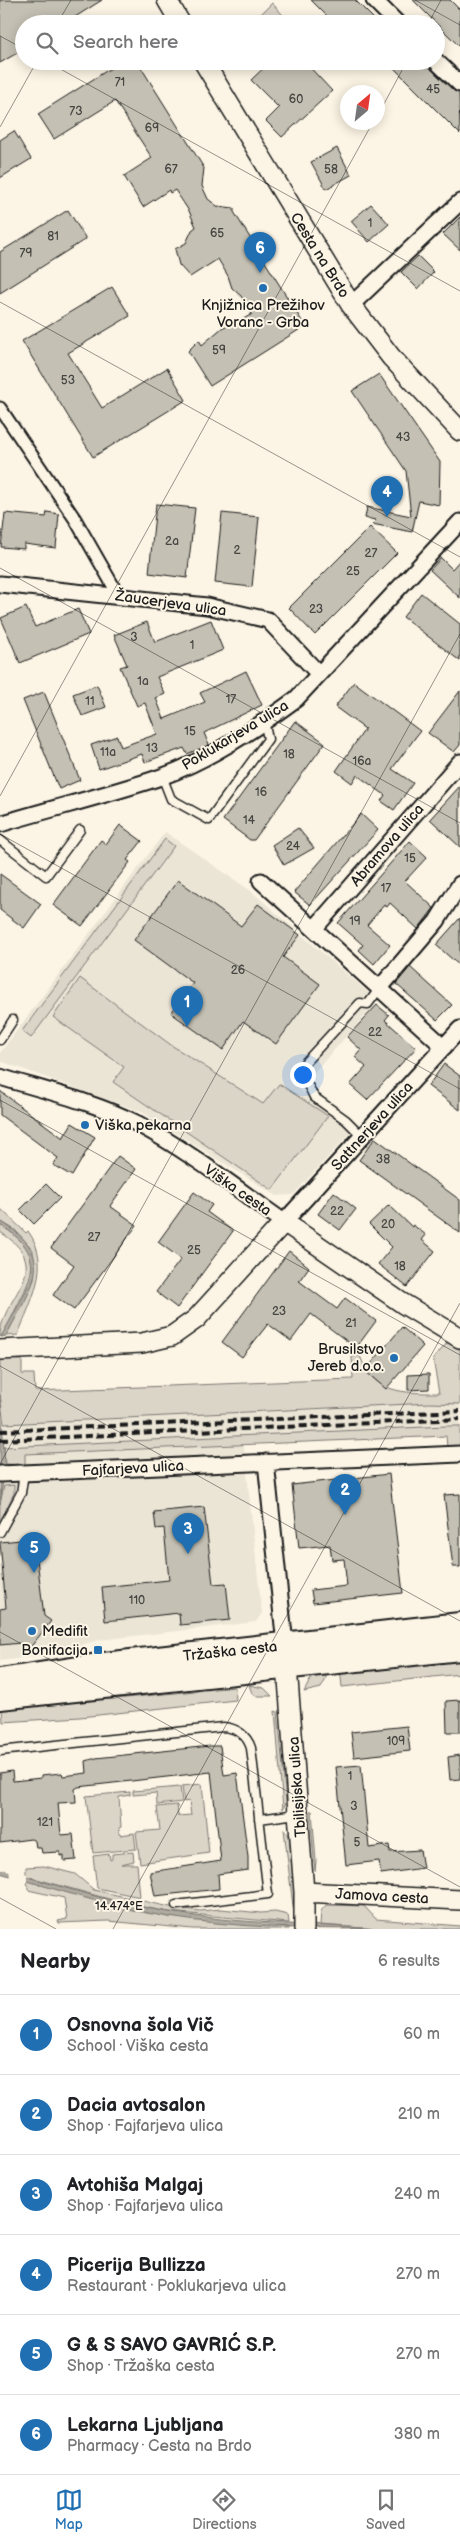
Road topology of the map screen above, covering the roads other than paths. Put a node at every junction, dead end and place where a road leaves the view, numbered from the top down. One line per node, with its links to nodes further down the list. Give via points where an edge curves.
1 (167, 0): 3 (street)
2 (374, 0): 4 (street)
3 (176, 15)
4 (389, 15)
5 (208, 70): 9 (street, Cesta na Brdo)
6 (445, 70): 7 (street)
7 (460, 84)
8 (460, 202): 9 (street)
9 (351, 305): 11 (street, Cesta na Brdo, via 391,357)
10 (0, 408): 14 (street, via 75,519)
11 (460, 431)
12 (460, 522): 15 (street, Poklukarjeva ulica)
13 (0, 584): 14 (street, Žaucerjeva ulica)
14 (119, 596): 15 (street, Žaucerjeva ulica, via 207,606 268,620)
15 (318, 674): 16 (street, Poklukarjeva ulica, via 296,699)
16 (264, 721): 18 (street, Poklukarjeva ulica, via 202,758); 18 (lane, via 268,739 209,820 171,799)
17 (460, 762): 24 (street, Abramova ulica)
18 (162, 776): 19 (street, Poklukarjeva ulica)
19 (0, 824)
20 (80, 830): 21 (lane, via 46,876)
21 (0, 840)
22 (260, 881): 24 (street)
23 (460, 884): 25 (street, via 437,921)
24 (314, 929): 25 (street)
25 (379, 989): 29 (street); 31 (lane, via 368,1004 360,1003 299,1069 314,1097)
26 (13, 1020): 28 (lane)
27 (460, 1029): 29 (street, Sattnerjeva ulica)
28 (0, 1040)
29 (444, 1047): 31 (street, Sattnerjeva ulica)
30 (0, 1076): 32 (street, Viška cesta, via 136,1123)
31 (362, 1136): 32 (street, Sattnerjeva ulica)
32 (284, 1222): 33 (street, Viška cesta, via 402,1303); 34 (street, via 196,1318 172,1336 142,1343)
33 (460, 1338)
34 (7, 1350)
35 (460, 1454): 36 (street, Fajfarjeva ulica)
36 (266, 1462): 37 (street, Fajfarjeva ulica); 41 (street)
37 (12, 1474): 38 (lane, via 21,1493)
38 (0, 1532)
39 (460, 1625): 41 (main road, Tržaška cesta)
40 (460, 1648): 41 (main road, Tržaška cesta)
41 (286, 1656): 42 (main road, Tržaška cesta, via 65,1670); 43 (main road, Tržaška cesta); 45 (street, Tbilisijska ulica)
42 (0, 1681)
43 (0, 1698)
44 (0, 1751): 46 (lane, via 231,1728 250,1744)
45 (299, 1814): 46 (lane); 47 (street, Tbilisijska ulica)
46 (259, 1819): 49 (lane, via 268,1894)
47 (304, 1892): 48 (street, Jamova cesta); 50 (street, Tbilisijska ulica)
48 (460, 1900)
49 (176, 1905)
50 (304, 1922)

